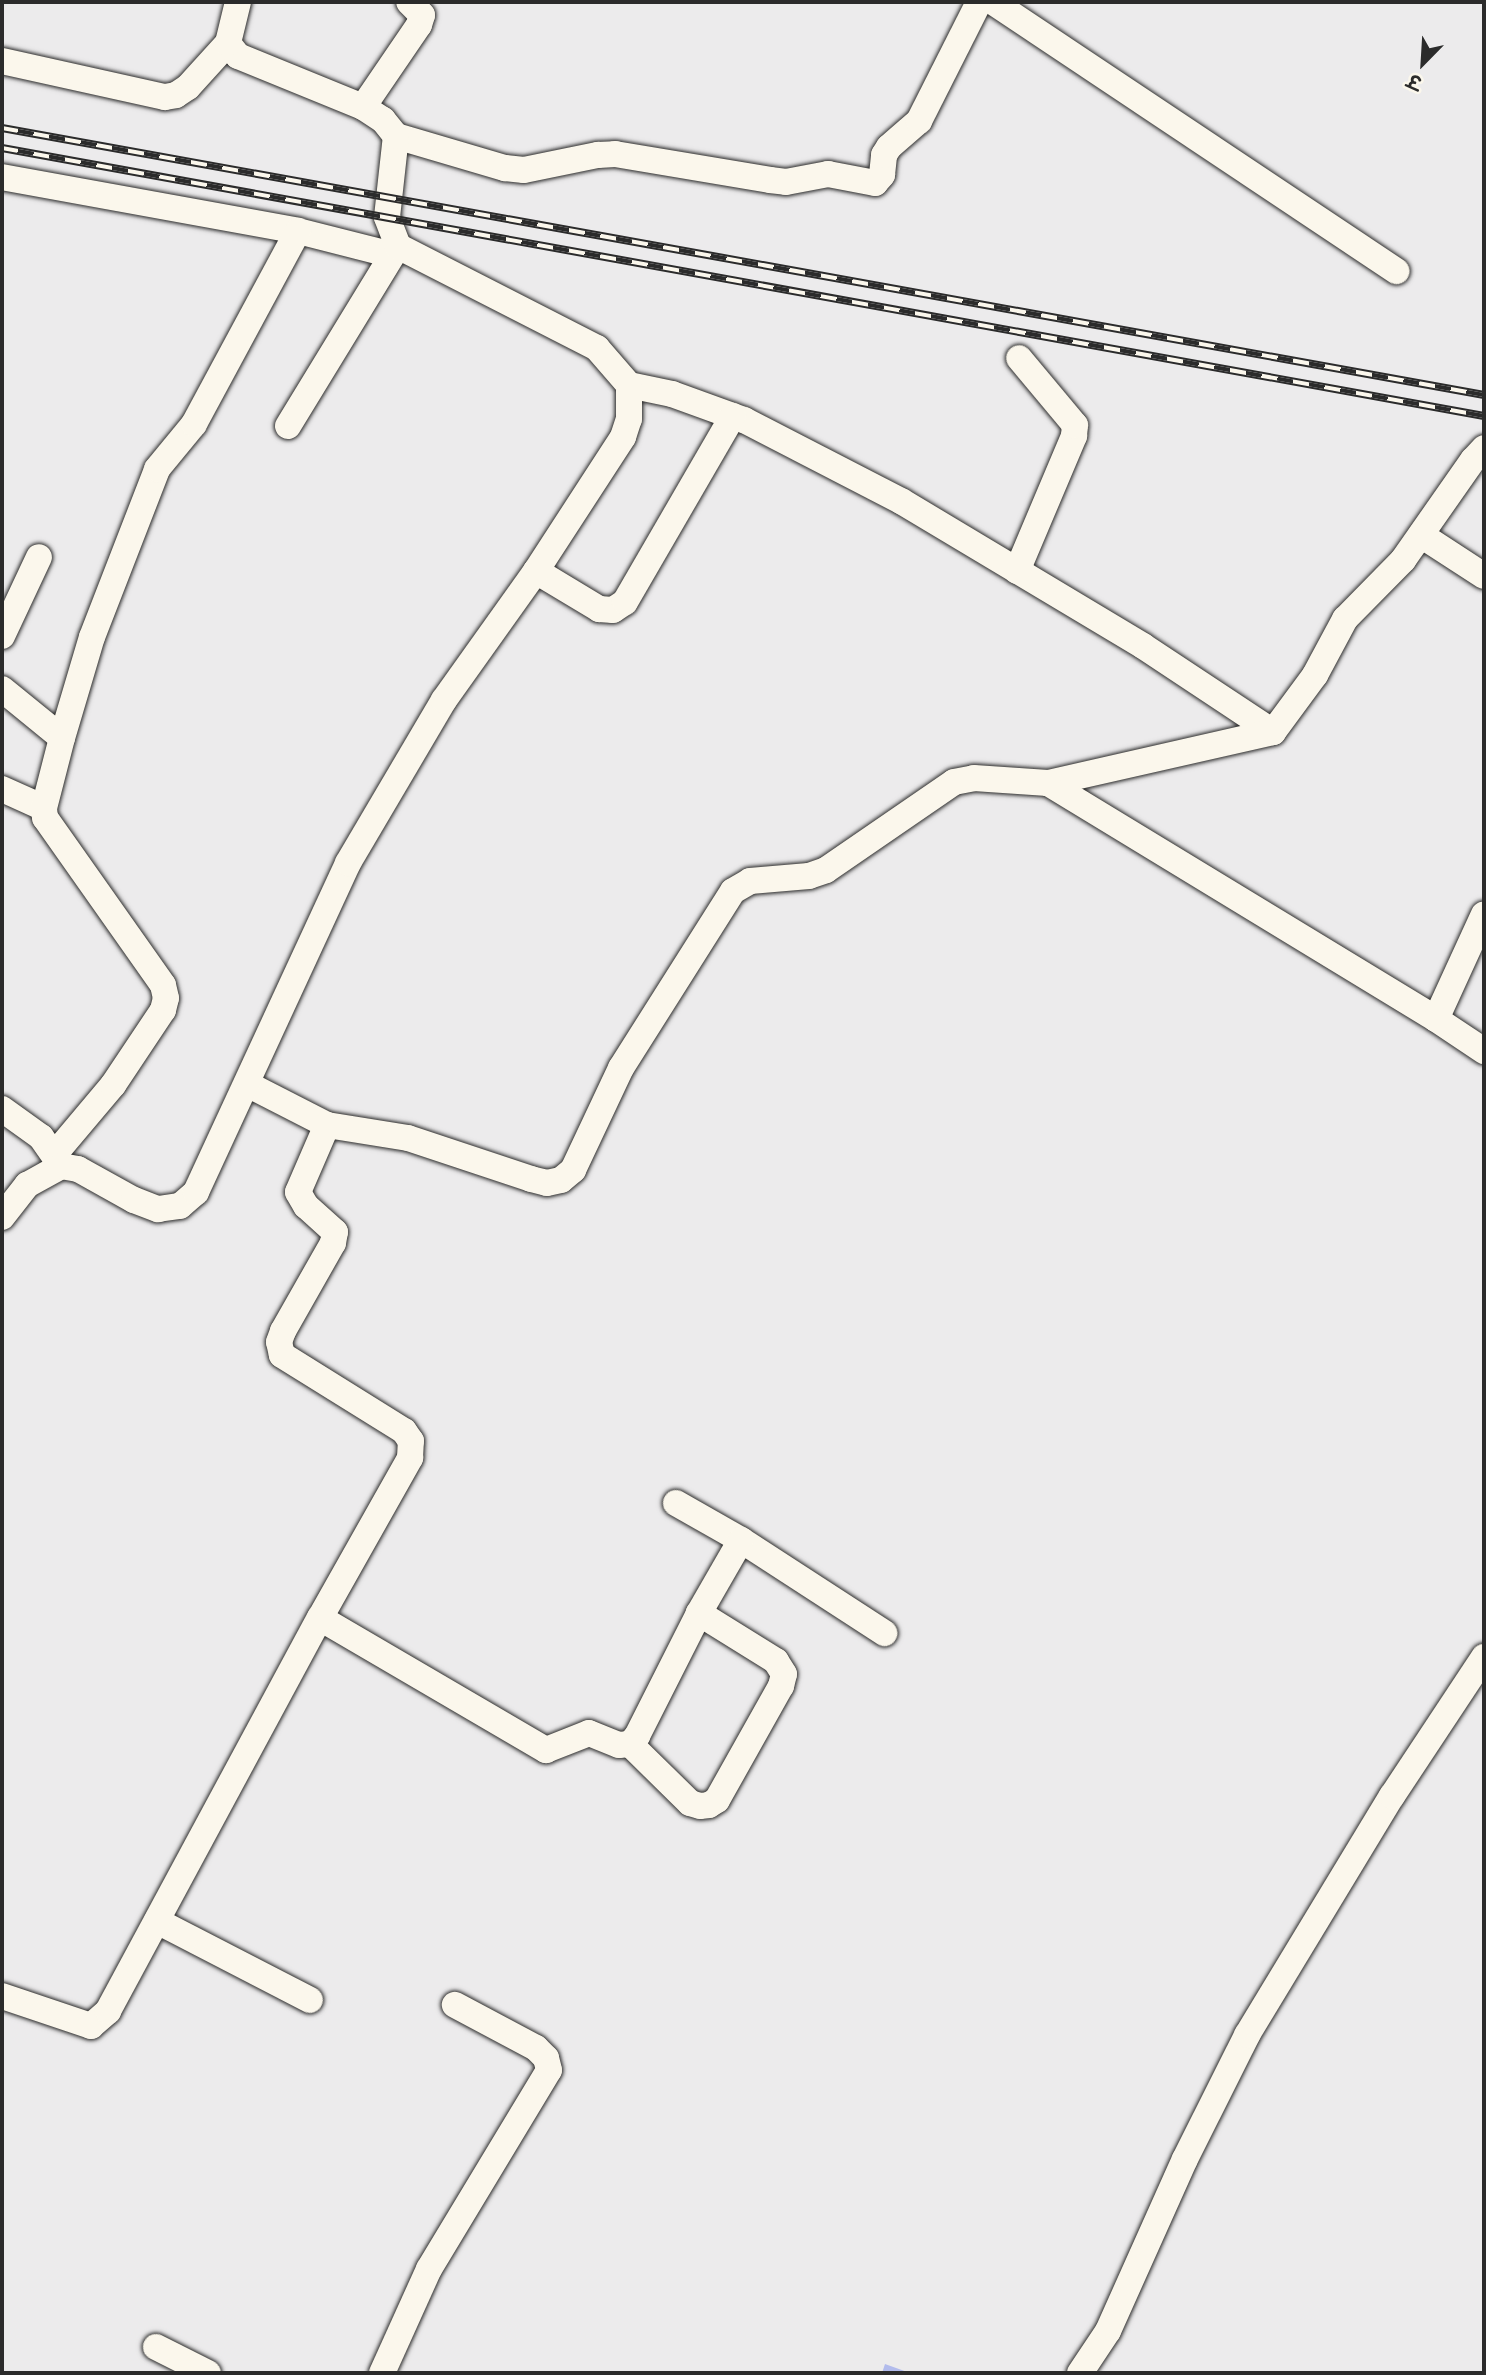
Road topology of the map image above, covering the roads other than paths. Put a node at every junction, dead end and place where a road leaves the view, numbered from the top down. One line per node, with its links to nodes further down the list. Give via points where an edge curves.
1 (238, 2): 5 (street)
2 (409, 2): 7 (street, via 422,15 419,24)
3 (979, 2): 8 (street, via 919,121 889,147 882,175 875,183 828,174 786,182 615,154 524,170)
4 (993, 2): 12 (street)
5 (228, 43): 6 (street, via 188,87 165,97); 7 (street, via 238,56)
6 (2, 61)
7 (363, 107): 8 (street)
8 (396, 136): 11 (street, via 387,217)
9 (2, 177): 10 (street)
10 (298, 231): 11 (street); 26 (street, via 194,424 157,468 92,637)
11 (395, 250): 14 (street, via 597,348); 16 (street)
12 (1397, 271)
13 (1019, 358): 21 (street, via 1075,425)
14 (629, 385): 15 (street, via 672,394); 20 (street, via 629,419 623,437)
15 (733, 416): 20 (street, via 625,601 613,610 599,610); 21 (street, via 901,501)
16 (288, 426)
17 (1484, 448): 18 (street)
18 (1421, 535): 22 (street); 25 (street, via 1345,619 1315,675)
19 (39, 557): 23 (street)
20 (536, 571): 33 (street, via 444,699 348,863)
21 (1017, 571): 25 (street, via 1143,646)
22 (1484, 576)
23 (2, 636)
24 (2, 689): 26 (street)
25 (1273, 732): 27 (street)
26 (61, 738): 29 (street)
27 (1048, 783): 31 (street); 35 (street, via 974,778 954,782 826,870 750,881 733,891 621,1068 573,1170 561,1180 547,1183 408,1138)
28 (2, 789): 29 (street)
29 (44, 808): 36 (street, via 49,828 163,985 166,998 163,1010 107,1094)
30 (1484, 914): 31 (street)
31 (1436, 1019): 32 (street)
32 (1484, 1052)
33 (247, 1084): 35 (street); 36 (street, via 196,1192 180,1206 158,1209)
34 (2, 1109): 36 (street, via 31,1128)
35 (327, 1125): 41 (street, via 298,1192 306,1206 335,1232 333,1243 284,1331 279,1342 282,1355 392,1422 411,1441 410,1458)
36 (57, 1161): 37 (street, via 27,1185)
37 (2, 1217)
38 (676, 1503): 39 (street)
39 (741, 1540): 40 (street); 42 (street)
40 (698, 1613): 44 (street); 44 (street, via 776,1661 784,1674 781,1686 718,1800 709,1805 690,1802)
41 (320, 1618): 44 (street, via 546,1750 589,1733 619,1745); 45 (street)
42 (884, 1633)
43 (1484, 1657): 52 (street, via 1392,1796 1247,2035 1108,2331)
44 (630, 1744)
45 (157, 1921): 46 (street, via 108,2011 91,2026); 47 (street)
46 (2, 1996)
47 (310, 2000)
48 (455, 2005): 51 (street, via 536,2048 546,2058 549,2070 429,2269)
49 (156, 2347): 50 (street)
50 (208, 2373)
51 (382, 2373)
52 (1080, 2373)

